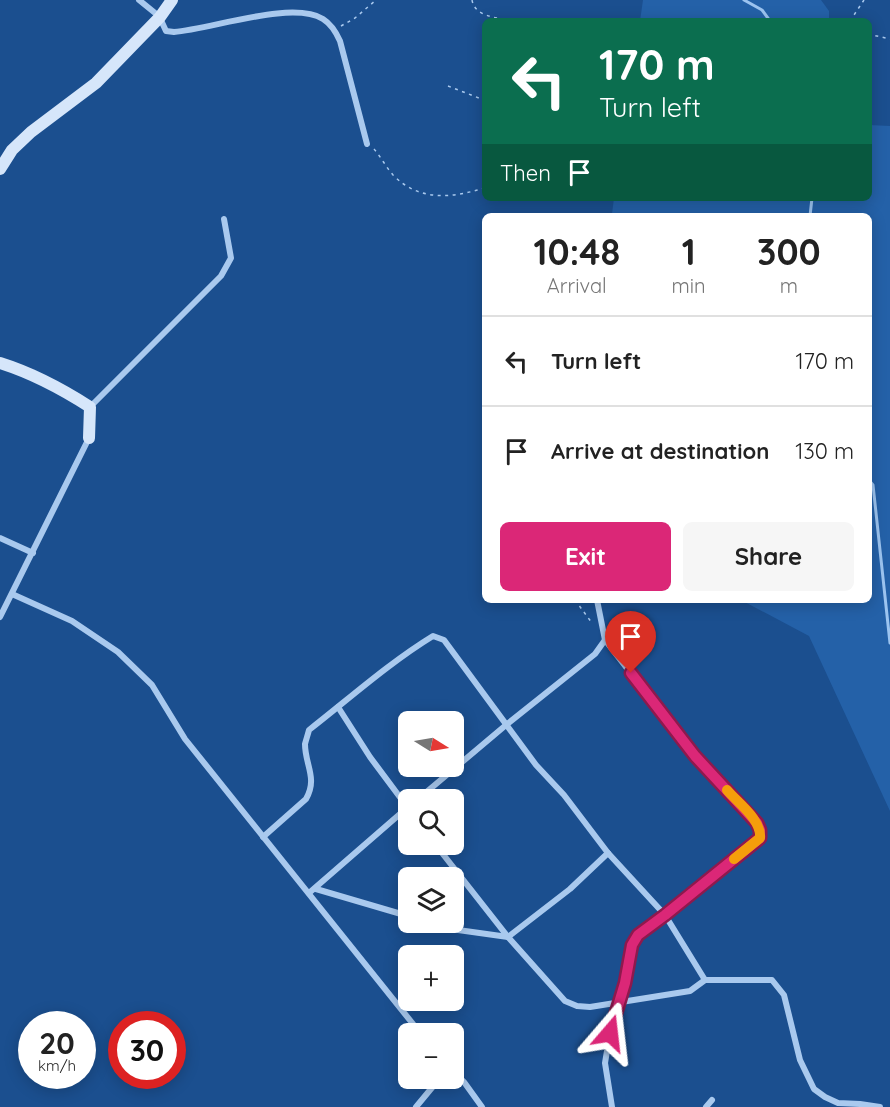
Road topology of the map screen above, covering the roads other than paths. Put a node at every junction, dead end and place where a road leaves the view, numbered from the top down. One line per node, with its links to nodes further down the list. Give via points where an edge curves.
1 (139, 0): 3 (street)
2 (172, 0): 3 (street)
3 (160, 18): 4 (street, via 166,31 174,32 276,13 312,14 324,20 340,41); 5 (street, via 96,83 12,150)
4 (367, 144)
5 (0, 169)
6 (224, 219): 8 (street, via 231,258 221,276)
7 (0, 363): 8 (street, via 67,392)
8 (90, 407): 9 (street)
9 (89, 438): 11 (street)
10 (0, 538): 11 (street)
11 (33, 553): 12 (street)
12 (12, 594): 14 (street); 21 (street, via 72,621 118,652 152,685 185,740)
13 (598, 603): 15 (street)
14 (0, 617)
15 (605, 640): 17 (street, via 595,654); 27 (street, via 695,756 760,830 760,838)
16 (338, 707): 17 (street, via 433,636 444,640); 19 (street); 21 (street, via 309,729 305,744 312,775 306,799)
17 (506, 725): 18 (street); 22 (street)
18 (430, 789)
19 (398, 795)
20 (398, 817): 24 (street)
21 (263, 837): 25 (street)
22 (608, 852): 27 (street); 29 (street, via 570,889)
23 (444, 855): 29 (street)
24 (316, 888): 25 (street); 26 (street)
25 (309, 893): 32 (street)
26 (398, 913)
27 (665, 915): 30 (street); 31 (street, via 638,935 632,945)
28 (464, 931): 29 (street)
29 (508, 937): 31 (street, via 565,1001 590,1007)
30 (705, 980): 31 (street, via 690,991); 40 (street, via 772,980 784,994 800,1060 814,1089 838,1104)
31 (620, 1002): 38 (street, via 605,1063)
32 (412, 1023)
33 (464, 1082): 37 (street)
34 (431, 1089): 36 (street)
35 (712, 1100): 39 (street)
36 (416, 1107)
37 (482, 1107)
38 (612, 1107)
39 (706, 1107)
40 (880, 1107)

